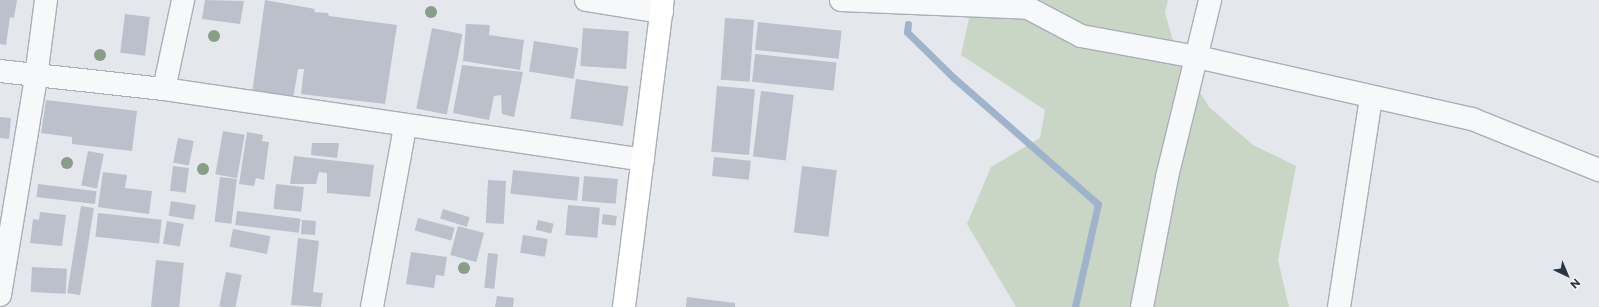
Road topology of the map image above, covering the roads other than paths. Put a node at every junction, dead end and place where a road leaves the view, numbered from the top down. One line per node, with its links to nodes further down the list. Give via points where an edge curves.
1 (46, 0): 9 (street)
2 (183, 0): 10 (street)
3 (586, 0): 6 (street)
4 (841, 0): 7 (street, via 1028,8 1081,36)
5 (1210, 0): 7 (street)
6 (663, 6): 13 (main road)
7 (1196, 57): 11 (street); 18 (street, via 1167,177)
8 (0, 71): 9 (street)
9 (36, 77): 10 (street); 15 (street)
10 (164, 89): 12 (street)
11 (1372, 97): 14 (street, via 1472,119); 19 (street)
12 (405, 127): 13 (street); 16 (street)
13 (643, 160): 17 (main road)
14 (1599, 170)
15 (0, 295)
16 (372, 307)
17 (624, 307)
18 (1142, 307)
19 (1339, 307)

